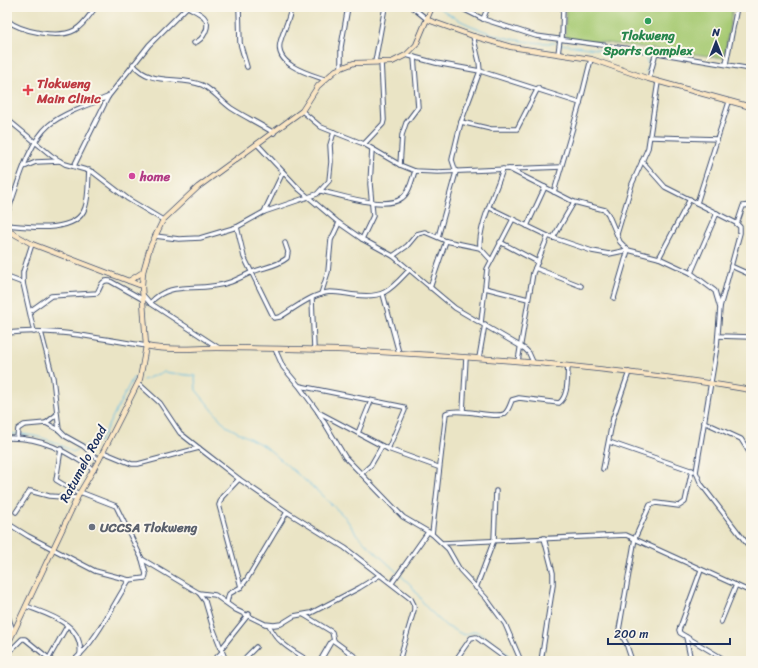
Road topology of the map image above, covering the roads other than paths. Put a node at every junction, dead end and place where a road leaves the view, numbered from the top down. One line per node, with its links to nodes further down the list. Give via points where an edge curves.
1 (96, 7): 14 (street, via 75,30 61,34 46,34 24,29)
2 (187, 7): 18 (street, via 204,17 207,23 203,37); 26 (street)
3 (291, 7): 33 (street, via 280,43 281,52 297,70)
4 (348, 7): 29 (street, via 341,47)
5 (385, 7): 24 (street)
6 (412, 7): 15 (street)
7 (432, 7): 15 (street)
8 (459, 7): 13 (street)
9 (488, 7): 13 (street)
10 (563, 7): 17 (street)
11 (737, 7): 27 (street)
12 (238, 8): 28 (street, via 240,43)
13 (483, 19): 17 (street, via 536,36)
14 (7, 20)
15 (428, 20): 16 (street); 21 (street, via 416,45)
16 (473, 36): 20 (street, via 523,49); 31 (street)
17 (561, 39): 19 (street); 20 (street)
18 (194, 42)
19 (656, 52): 27 (street); 32 (street)
20 (558, 54): 23 (street)
21 (406, 56): 22 (street); 25 (street, via 392,62)
22 (414, 57): 31 (street); 53 (street, via 418,107 406,123 402,135)
23 (591, 59): 32 (street); 38 (street)
24 (374, 62): 25 (street); 29 (street, via 354,63)
25 (381, 62): 49 (street, via 384,120)
26 (133, 64): 36 (street); 43 (street, via 154,79 202,85 231,108)
27 (726, 64): 30 (street)
28 (247, 67)
29 (341, 68): 33 (street)
30 (751, 69)
31 (480, 71): 35 (street); 42 (street)
32 (648, 79): 34 (street)
33 (324, 80): 40 (street)
34 (658, 82): 37 (street); 45 (street)
35 (538, 88): 38 (street); 42 (street, via 517,129 491,129)
36 (108, 97): 47 (street, via 52,122); 55 (street)
37 (729, 102): 39 (street); 46 (street)
38 (580, 103): 56 (street)
39 (751, 107)
40 (302, 111): 43 (street); 44 (street, via 321,128)
41 (7, 119): 47 (street)
42 (461, 122): 62 (street, via 452,160)
43 (274, 132): 48 (street)
44 (334, 132): 49 (street); 64 (street, via 330,144 329,181)
45 (651, 137): 46 (street); 52 (street)
46 (717, 139): 70 (street)
47 (35, 141): 51 (street); 54 (street)
48 (257, 144): 61 (street); 77 (street, via 198,187)
49 (364, 144): 50 (street)
50 (372, 149): 53 (street); 68 (street)
51 (60, 161): 54 (street, via 36,162); 55 (street)
52 (642, 161): 67 (street, via 665,187); 84 (street, via 632,184)
53 (400, 165): 60 (street)
54 (24, 166): 75 (street)
55 (74, 166): 59 (street)
56 (561, 168): 58 (street); 65 (street)
57 (503, 169): 58 (street); 62 (street); 72 (street)
58 (509, 169): 63 (street)
59 (89, 170): 77 (street, via 142,209); 80 (street, via 84,210 74,220 66,225 54,227)
60 (416, 171): 62 (street); 68 (street, via 403,198 397,201)
61 (283, 172): 66 (street); 73 (street)
62 (456, 172): 88 (street)
63 (545, 187): 65 (street); 81 (street)
64 (321, 191): 66 (street); 68 (street)
65 (554, 192): 69 (street)
66 (308, 197): 73 (street); 78 (street)
67 (690, 199): 70 (street); 98 (street)
68 (371, 202): 90 (street, via 373,216)
69 (574, 202): 84 (street, via 606,211); 89 (street)
70 (697, 203): 74 (street)
71 (751, 205): 79 (street, via 743,206)
72 (490, 208): 76 (street); 95 (street, via 481,234)
73 (264, 212): 82 (street)
74 (717, 213): 79 (street); 106 (street)
75 (7, 214)
76 (513, 219): 81 (street); 92 (street)
77 (163, 220): 85 (street, Ratumelo Road)
78 (339, 223): 90 (street); 115 (street, via 331,240 328,272)
79 (737, 224): 101 (street, via 741,230)
80 (7, 225)
81 (528, 226): 86 (street)
82 (237, 227): 85 (street, via 200,238); 105 (street, via 244,257)
83 (8, 231): 87 (street); 94 (street)
84 (617, 234): 96 (street, via 620,242)
85 (155, 236): 104 (street, Ratumelo Road)
86 (548, 236): 89 (street); 100 (street)
87 (7, 237)
88 (438, 237): 91 (street); 97 (street, via 425,232 419,233)
89 (553, 238): 96 (street, via 605,254)
90 (362, 239): 97 (street)
91 (446, 241): 95 (street); 113 (street)
92 (500, 242): 99 (street); 100 (street)
93 (285, 243): 105 (street, via 287,258 269,268)
94 (32, 244): 109 (street); 110 (street, via 24,264)
95 (480, 248): 99 (street)
96 (628, 250): 98 (street); 119 (street)
97 (393, 256): 103 (street)
98 (659, 258): 106 (street)
99 (491, 260): 114 (street, via 487,269)
100 (538, 262): 102 (street)
101 (731, 266): 107 (street); 122 (street)
102 (535, 268): 112 (street); 120 (street)
103 (410, 269): 113 (street); 116 (street)
104 (143, 272): 109 (street); 111 (street, Ratumelo Road)
105 (251, 272): 118 (street, via 274,318); 121 (street, via 240,279 218,285 164,291)
106 (690, 274): 122 (street, via 714,288)
107 (751, 275)
108 (7, 277): 110 (street)
109 (129, 281): 111 (street)
110 (23, 283): 123 (street)
111 (142, 286): 117 (street, Ratumelo Road)
112 (581, 286)
113 (430, 288): 124 (street, via 455,308)
114 (485, 288): 120 (street); 124 (street)
115 (321, 294): 116 (street); 118 (street)
116 (382, 294): 135 (street)
117 (142, 297): 121 (street); 123 (street, via 106,281 97,293 50,296); 131 (street, Ratumelo Road)
118 (312, 298): 134 (street)
119 (614, 298)
120 (528, 299): 130 (street)
121 (150, 303): 132 (street)
122 (720, 308): 128 (street)
123 (30, 311): 125 (street)
124 (483, 324): 130 (street); 137 (street)
125 (34, 332): 126 (street); 127 (street)
126 (41, 332): 131 (street); 149 (street, via 53,378)
127 (7, 333)
128 (718, 336): 129 (street); 143 (street)
129 (751, 338)
130 (520, 345): 138 (street); 139 (street, via 530,353)
131 (146, 346): 132 (street, via 159,349); 142 (street, Ratumelo Road)
132 (219, 348): 133 (street)
133 (276, 349): 134 (street); 144 (street, via 282,367)
134 (314, 350): 135 (street)
135 (399, 353): 136 (street)
136 (466, 358): 137 (street); 147 (street)
137 (479, 358): 138 (street)
138 (518, 361): 139 (street)
139 (533, 362): 140 (street)
140 (568, 366): 141 (street); 147 (street, via 566,389 559,403 516,398 501,415)
141 (629, 371): 143 (street); 156 (street, via 613,418)
142 (138, 383): 158 (street, via 160,403 180,433); 161 (street, Ratumelo Road)
143 (711, 383): 145 (street); 150 (street)
144 (299, 386): 146 (street); 148 (street)
145 (751, 390)
146 (371, 401): 153 (street); 160 (street, via 405,408)
147 (463, 411): 164 (street, via 446,413)
148 (318, 412): 153 (street); 168 (street, via 345,457)
149 (56, 415): 151 (street); 152 (street)
150 (704, 422): 162 (street, via 741,439); 167 (street)
151 (46, 423): 152 (street); 155 (street, via 24,425 18,429)
152 (59, 430): 163 (street)
153 (358, 433): 157 (street)
154 (7, 438): 155 (street)
155 (17, 438): 159 (street)
156 (609, 442): 165 (street); 167 (street)
157 (382, 446): 160 (street); 168 (street, via 371,465)
158 (199, 448): 161 (street, via 138,464); 169 (street)
159 (61, 449): 166 (street); 171 (street, via 56,480)
160 (388, 449): 164 (street)
161 (103, 452): 163 (street, Ratumelo Road)
162 (751, 455)
163 (99, 460): 166 (street, Ratumelo Road)
164 (438, 468): 175 (street)
165 (603, 469)
166 (94, 470): 171 (street, Ratumelo Road)
167 (694, 471): 177 (street, via 685,502 679,506 656,503 650,505); 181 (street, via 701,484)
168 (361, 474): 175 (street, via 404,517)
169 (239, 479): 173 (street); 188 (street, via 222,497 219,505)
170 (496, 491): 178 (street)
171 (79, 495): 172 (street, via 49,496 30,491); 180 (street, Ratumelo Road); 182 (street, via 116,506)
172 (16, 512)
173 (287, 512): 184 (street, via 345,548); 188 (street)
174 (7, 523): 180 (street)
175 (430, 533): 179 (street); 186 (street)
176 (544, 538): 177 (street, via 622,534); 178 (street); 221 (street, via 553,573 553,585)
177 (635, 538): 183 (street); 222 (street, via 619,630)
178 (494, 540): 179 (street); 189 (street)
179 (443, 543): 189 (street, via 460,570)
180 (52, 549): 185 (street, via 95,571); 193 (street, Ratumelo Road)
181 (751, 549)
182 (142, 559): 185 (street, via 145,578); 191 (street)
183 (701, 570): 187 (street); 202 (street, via 679,630 680,634)
184 (380, 575): 186 (street); 196 (street, via 345,596)
185 (129, 580): 208 (street, via 96,634)
186 (392, 583): 217 (street, via 411,599 414,605)
187 (736, 585): 190 (street); 198 (street)
188 (241, 587): 192 (street, via 229,594)
189 (476, 588): 220 (street, via 505,624)
190 (751, 592)
191 (199, 593): 192 (street, via 215,595); 206 (street, via 208,607 212,628)
192 (226, 602): 195 (street, via 236,610)
193 (26, 606): 200 (street, via 59,618); 201 (street, Ratumelo Road)
194 (7, 613): 197 (street)
195 (249, 614): 199 (street); 206 (street)
196 (304, 615): 199 (street, via 294,616 281,624); 203 (street, via 332,632)
197 (9, 622): 201 (street)
198 (721, 622)
199 (269, 625): 214 (street, via 282,644)
200 (67, 626): 208 (street, via 80,641); 209 (street)
201 (13, 631): 204 (street, Ratumelo Road)
202 (686, 637): 223 (street); 224 (street)
203 (334, 641): 215 (street); 216 (street)
204 (7, 646)
205 (256, 647): 213 (street)
206 (222, 650): 211 (street); 212 (street)
207 (7, 654): 209 (street, via 24,638)
208 (79, 656): 210 (street)
209 (51, 660)
210 (73, 661)
211 (213, 661)
212 (226, 661)
213 (242, 661)
214 (309, 661)
215 (320, 661)
216 (361, 661)
217 (399, 661)
218 (455, 661): 219 (street, via 471,638 476,637)
219 (509, 661)
220 (521, 661)
221 (540, 661)
222 (632, 661)
223 (691, 661)
224 (727, 661)

